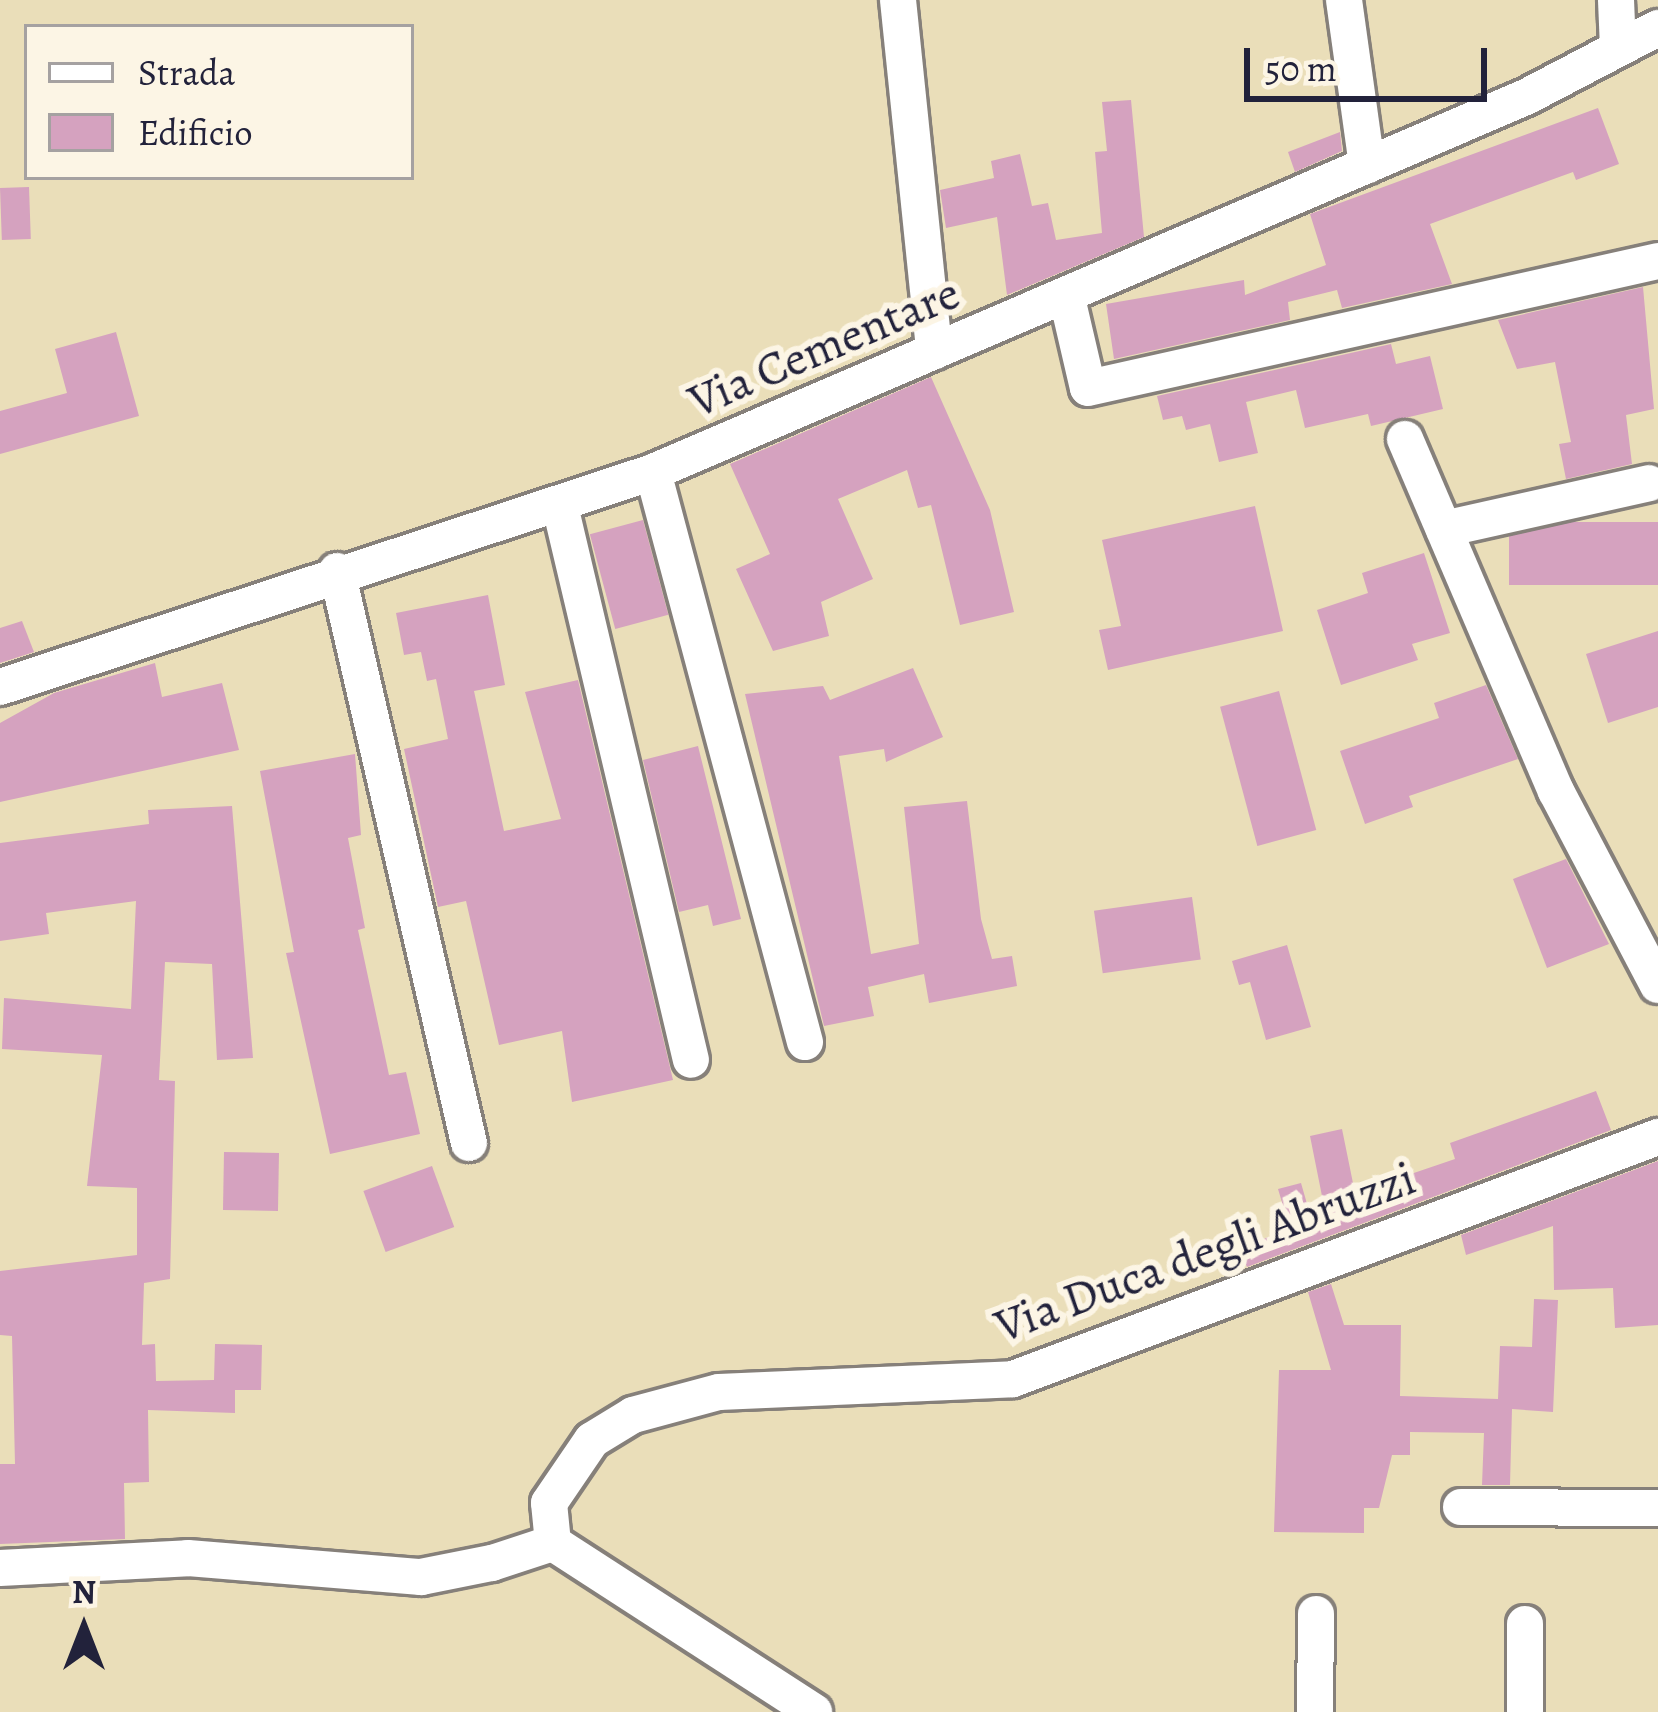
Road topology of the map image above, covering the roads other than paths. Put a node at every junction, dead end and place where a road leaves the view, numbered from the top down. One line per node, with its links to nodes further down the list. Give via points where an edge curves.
1 (898, 0): 9 (street)
2 (1344, 0): 6 (street)
3 (1616, 0): 5 (street)
4 (1658, 28): 5 (street, Via Cementare)
5 (1618, 48): 6 (street, Via Cementare)
6 (1367, 165): 8 (street, Via Cementare)
7 (1658, 261): 8 (street, via 1088,388)
8 (1067, 298): 9 (street, Via Cementare)
9 (934, 351): 11 (street, Via Cementare)
10 (1405, 440): 14 (street)
11 (653, 472): 13 (street, Via Cementare); 18 (street)
12 (1648, 483): 14 (street)
13 (560, 506): 15 (street, Via Cementare); 19 (street)
14 (1444, 530): 17 (street, via 1556,790)
15 (338, 571): 16 (street, Via Cementare); 21 (street)
16 (0, 687)
17 (1658, 985)
18 (805, 1042)
19 (691, 1060)
20 (1658, 1137): 24 (street, Via Duca degli Abruzzi, via 1013,1379 719,1392 633,1415 592,1440 549,1503)
21 (469, 1143)
22 (1460, 1507): 23 (street)
23 (1658, 1508)
24 (553, 1543): 25 (street, via 422,1576 188,1558); 28 (street)
25 (0, 1568)
26 (1316, 1614): 29 (street)
27 (1525, 1624): 30 (street)
28 (814, 1712)
29 (1315, 1712)
30 (1525, 1712)

